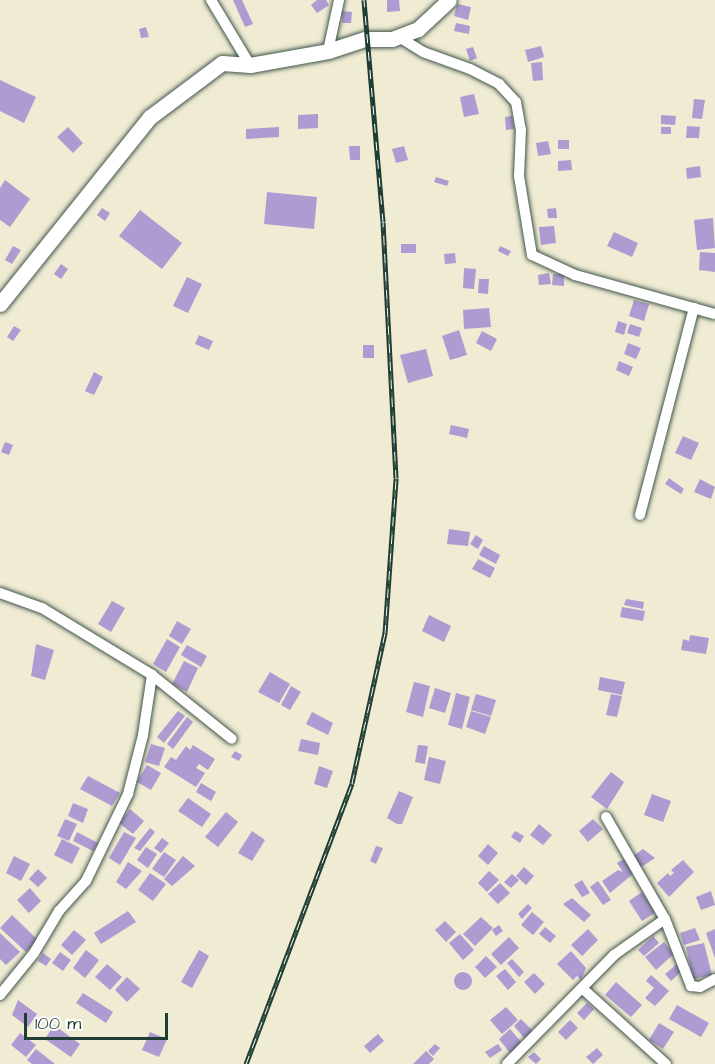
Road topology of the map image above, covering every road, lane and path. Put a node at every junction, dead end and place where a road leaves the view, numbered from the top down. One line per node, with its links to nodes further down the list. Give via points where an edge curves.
1 (211, 0): 6 (street)
2 (339, 0): 5 (street)
3 (449, 0): 4 (main road, via 418,29)
4 (399, 36): 5 (main road, via 365,39); 8 (street, via 423,52 499,84 516,102 521,130 519,176 532,255 574,275)
5 (328, 51): 6 (main road)
6 (250, 65): 7 (main road, via 222,63 150,117)
7 (0, 303)
8 (694, 308): 9 (street); 10 (street)
9 (715, 314)
10 (640, 515)
11 (0, 593): 12 (street, via 42,608)
12 (152, 675): 13 (street); 18 (street, via 143,735 128,794 87,881 59,911)
13 (232, 740)
14 (606, 817): 15 (street)
15 (665, 920): 16 (street, via 691,986 700,987); 17 (street, via 614,955)
16 (715, 979)
17 (583, 989): 19 (street); 20 (street)
18 (0, 995)
19 (507, 1064)
20 (666, 1064)

